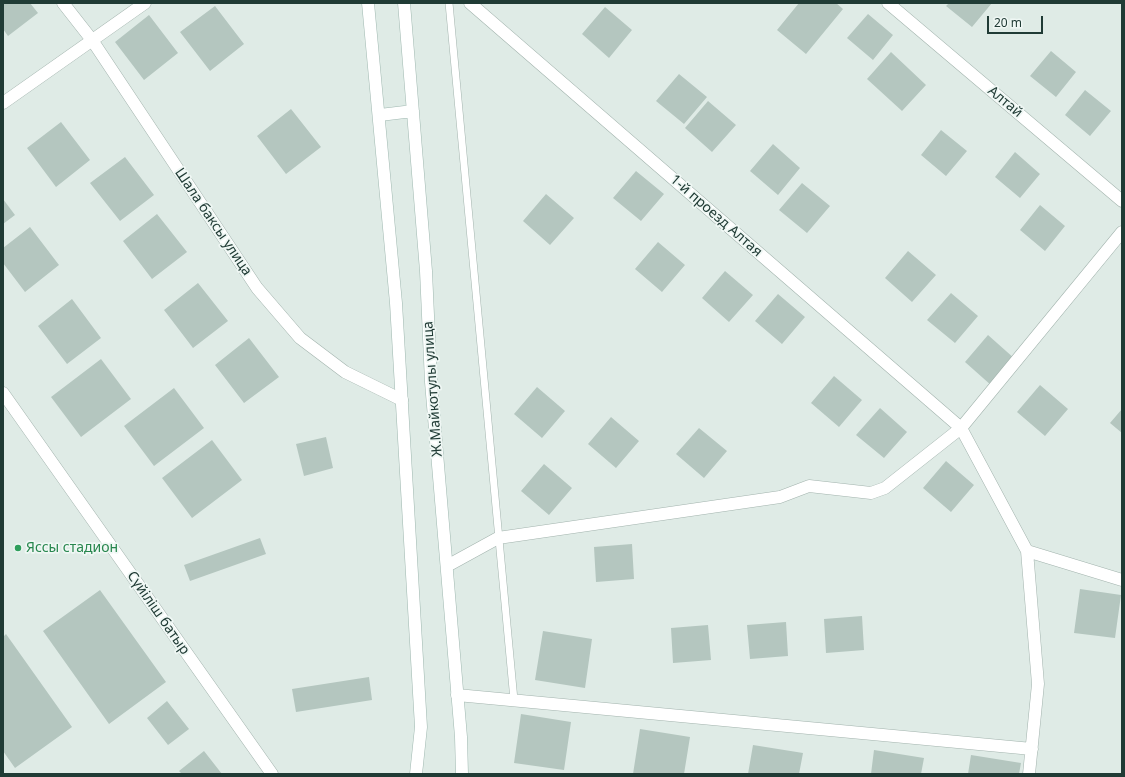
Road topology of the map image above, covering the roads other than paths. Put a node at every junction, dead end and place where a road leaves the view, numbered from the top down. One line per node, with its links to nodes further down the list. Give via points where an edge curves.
1 (63, 3): 8 (street, Шала баксы улица)
2 (145, 3): 8 (street)
3 (368, 3): 11 (street)
4 (404, 3): 10 (street, Ж.Майкотулы улица)
5 (449, 3): 17 (lane)
6 (470, 3): 16 (street, 1-й проезд Алтая)
7 (888, 3): 12 (street, Алтай)
8 (92, 40): 9 (street); 15 (street, Шала баксы улица, via 262,294 300,338 345,372)
9 (3, 103)
10 (413, 111): 11 (street); 19 (street, Ж.Майкотулы улица, via 426,271 431,382)
11 (380, 115): 15 (street)
12 (1122, 201)
13 (1122, 232): 16 (street)
14 (3, 393): 24 (street, Сүйіліш батыр)
15 (402, 400): 25 (street, via 421,727)
16 (962, 428): 17 (street, via 885,488 871,493 809,486 780,497); 18 (street)
17 (498, 538): 19 (street); 22 (lane)
18 (1027, 551): 20 (street); 23 (street, via 1038,684)
19 (447, 566): 21 (street, Ж.Майкотулы улица)
20 (1122, 580)
21 (457, 695): 22 (street); 26 (street, Ж.Майкотулы улица)
22 (514, 700): 23 (street)
23 (1032, 749): 27 (street)
24 (272, 774)
25 (416, 774)
26 (462, 774)
27 (1029, 774)

